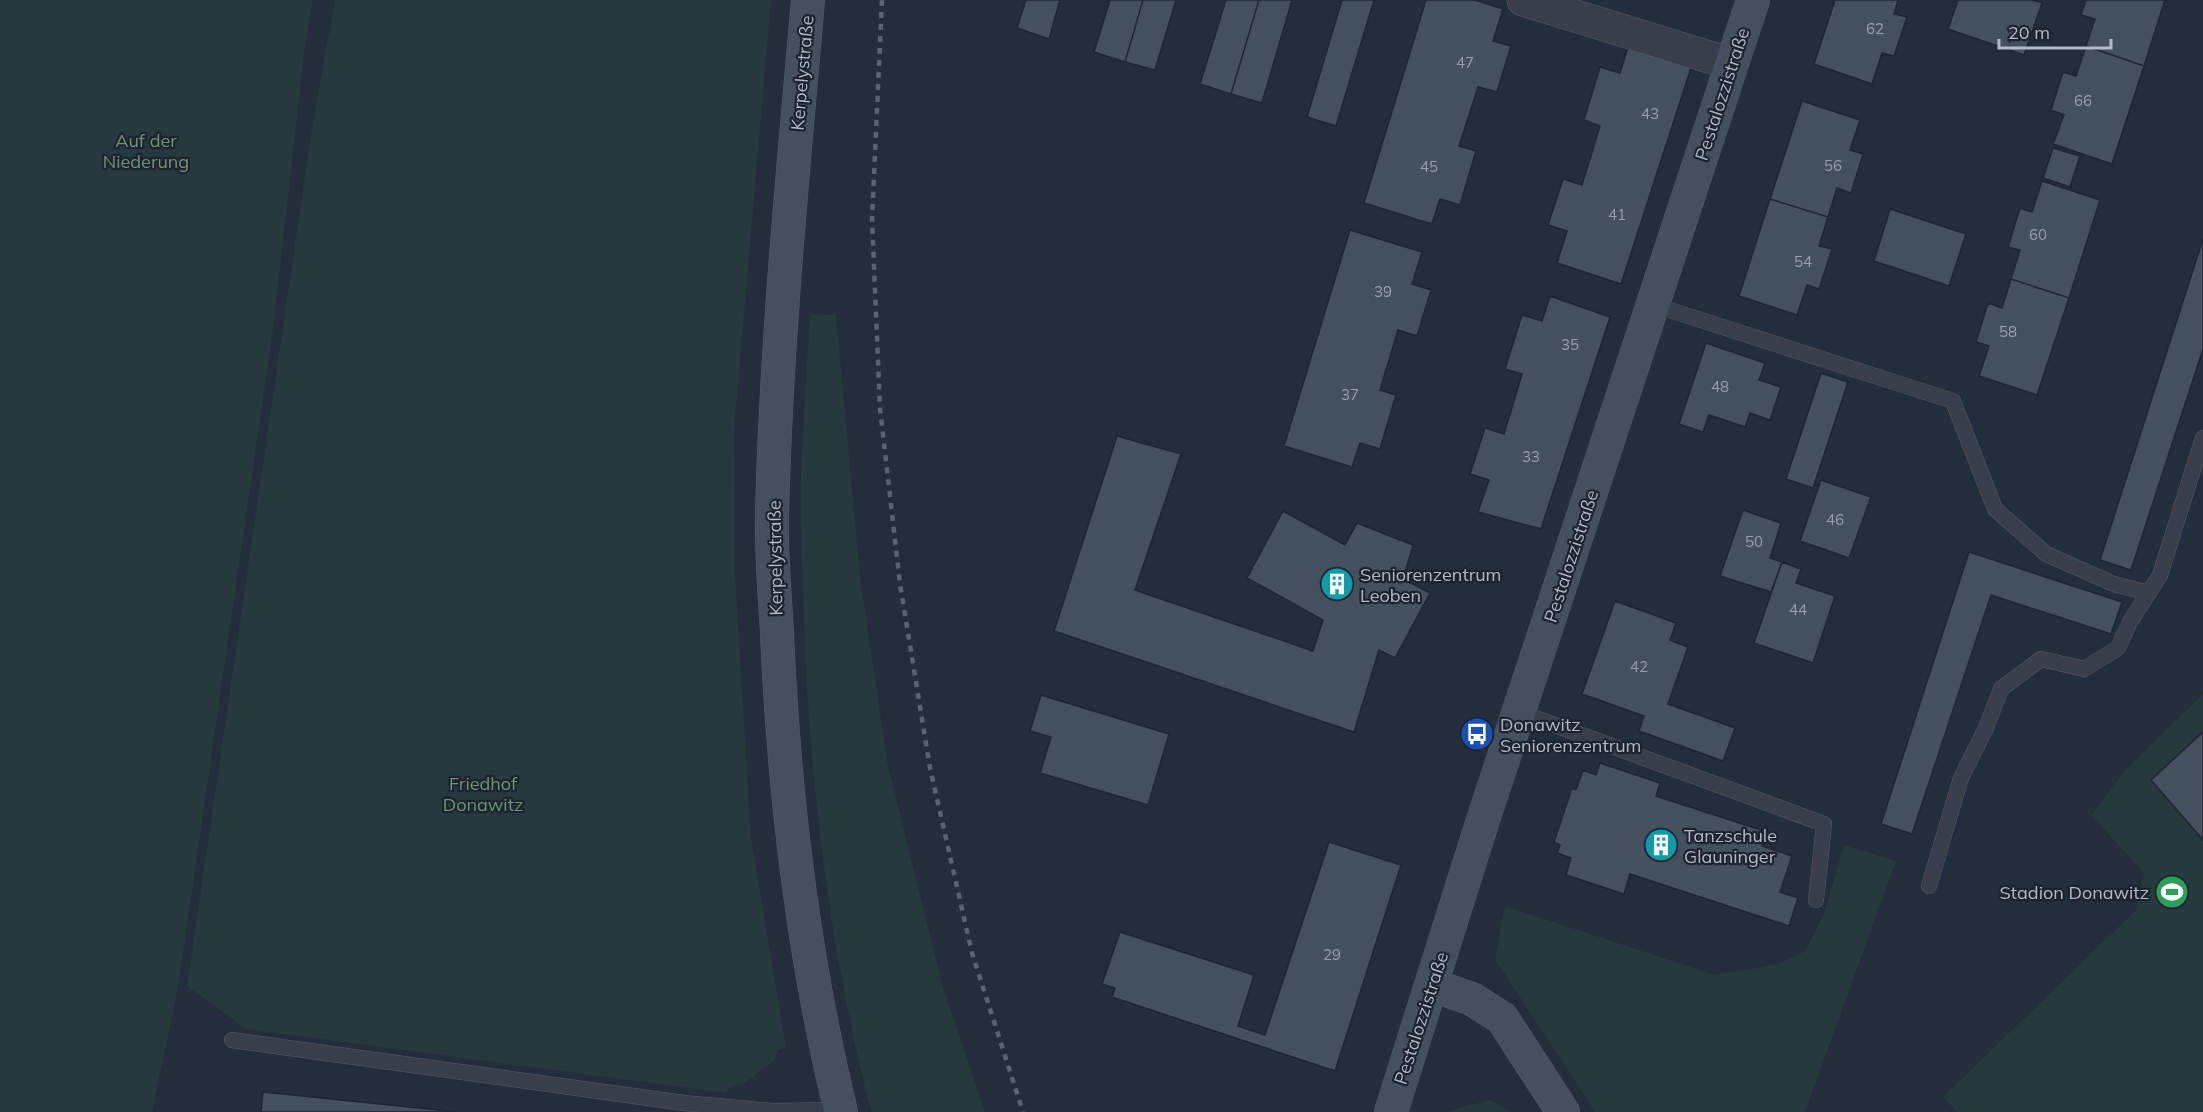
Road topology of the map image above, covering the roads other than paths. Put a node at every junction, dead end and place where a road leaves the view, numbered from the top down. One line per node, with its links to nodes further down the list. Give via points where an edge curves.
1 (808, 0): 13 (street, Kerpelystraße, via 783,287 772,518 779,693 792,835 812,974)
2 (1523, 0): 4 (street)
3 (1753, 0): 4 (street, Pestalozzistraße)
4 (1732, 64): 5 (street, Pestalozzistraße)
5 (1654, 305): 7 (lane, via 1953,400 1995,509 2046,554 2114,584); 8 (street, Pestalozzistraße)
6 (2203, 438): 7 (lane, via 2160,575)
7 (2149, 593): 9 (lane, via 2118,648 2084,669 2041,659 2001,688 1961,778)
8 (1519, 712): 10 (lane, via 1824,824); 11 (street, Pestalozzistraße)
9 (1929, 886)
10 (1816, 900)
11 (1432, 985): 14 (street, Pestalozzistraße); 15 (street, via 1472,999 1502,1018)
12 (232, 1040): 13 (lane, via 684,1103 772,1111)
13 (841, 1111)
14 (1391, 1112)
15 (1563, 1112)

